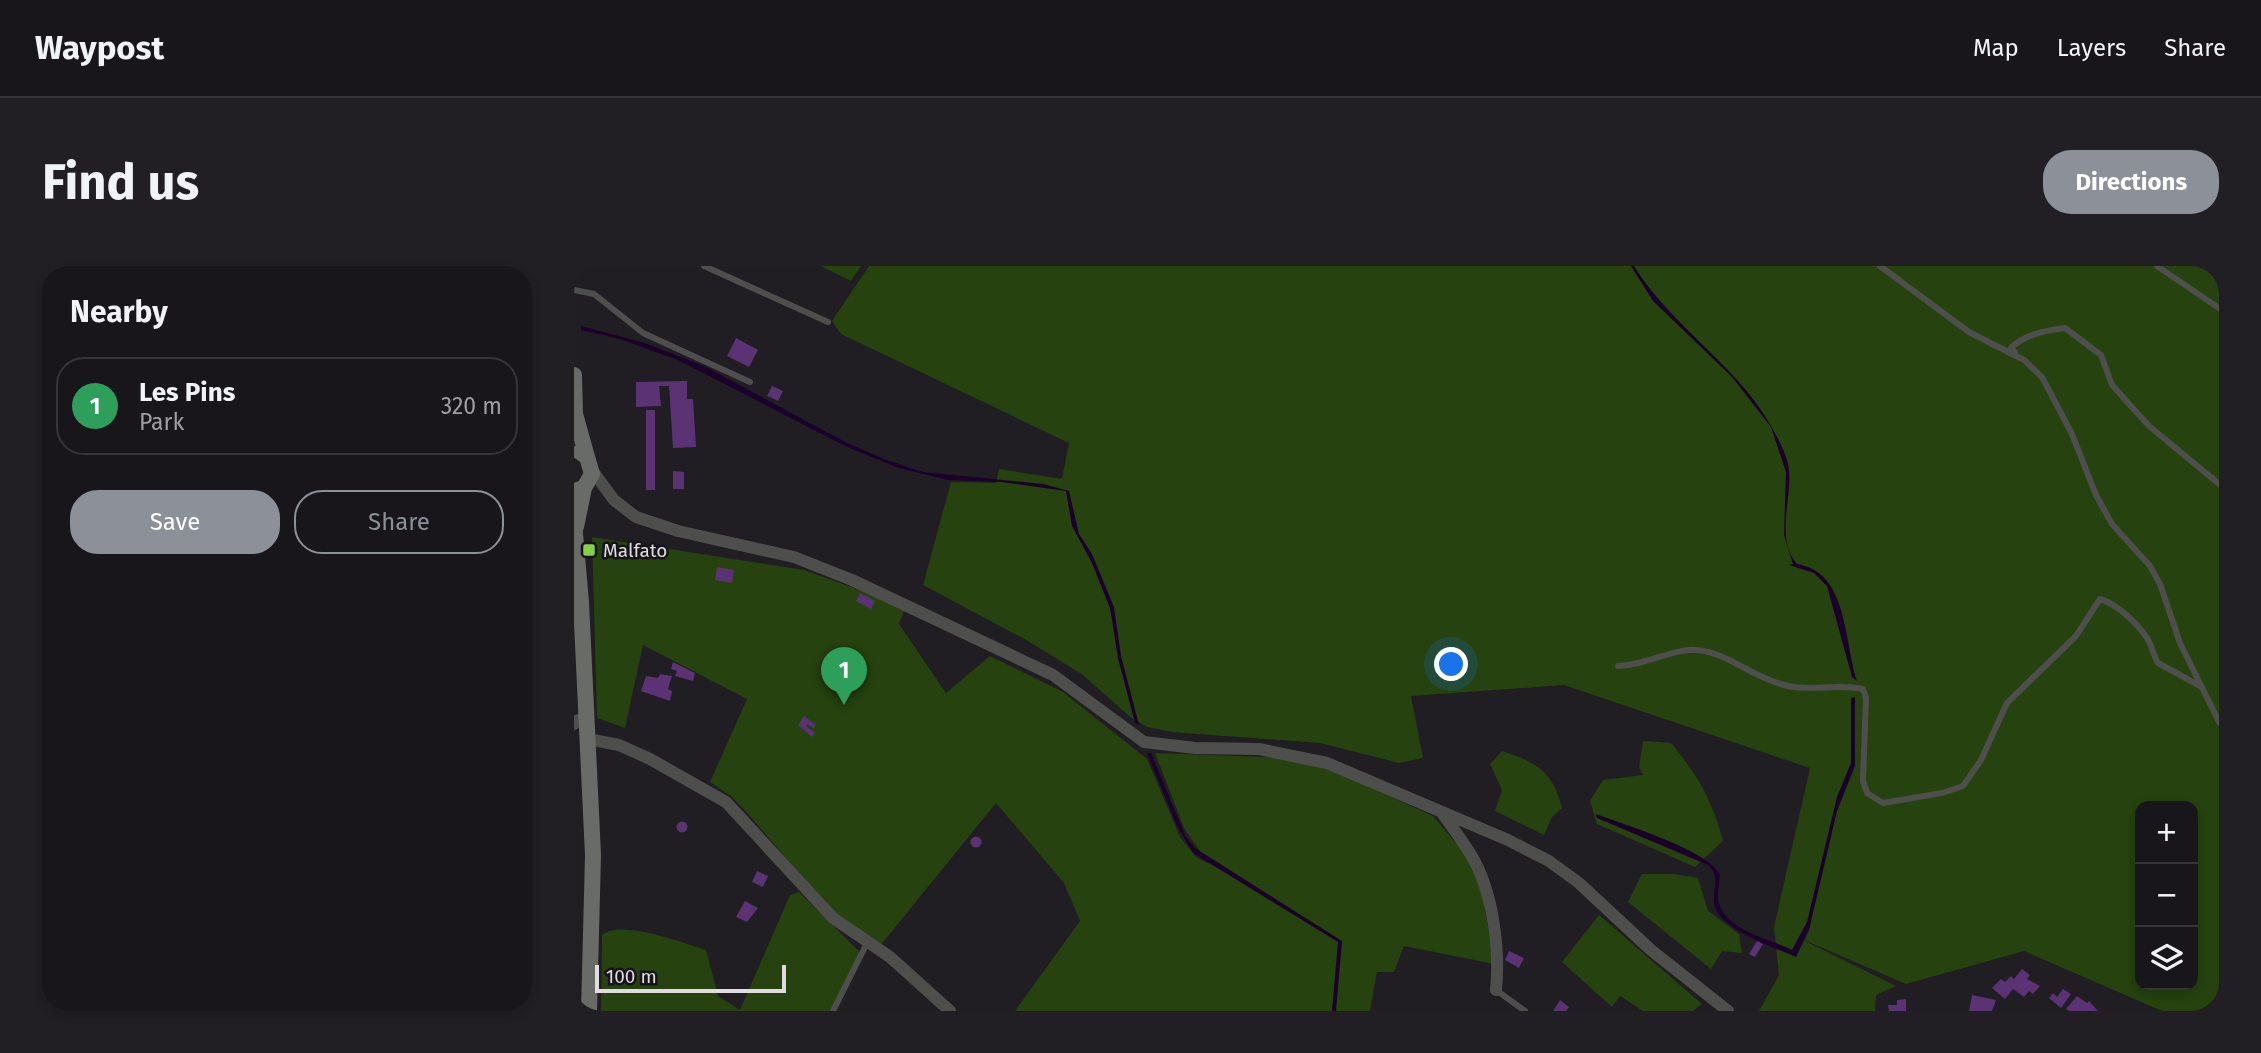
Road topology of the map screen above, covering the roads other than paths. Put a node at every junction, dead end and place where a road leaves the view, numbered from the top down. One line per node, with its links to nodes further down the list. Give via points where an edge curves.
1 (704, 266): 6 (lane)
2 (1880, 266): 7 (lane, via 1969,332)
3 (2157, 266): 5 (lane)
4 (574, 290): 9 (lane, via 594,294 643,333)
5 (2219, 308)
6 (828, 322)
7 (2018, 357): 12 (lane, via 2011,348 2018,341 2055,329 2078,335 2101,355 2112,384 2149,426); 16 (lane, via 2042,377 2112,524 2150,566)
8 (574, 375): 10 (main road)
9 (750, 382)
10 (575, 417): 11 (main road)
11 (583, 474): 13 (main road); 20 (street, via 636,517 794,557 1053,675 1144,742 1291,754 1327,763)
12 (2219, 484)
13 (575, 525): 15 (main road)
14 (1618, 666): 16 (lane, via 1697,650 1793,687 1863,689 1863,781 1867,793 1883,803 1963,786 1982,760 2007,703 2076,636 2099,599 2119,609 2141,631 2158,663)
15 (579, 671): 17 (main road)
16 (2202, 687): 18 (lane)
17 (581, 722): 19 (main road)
18 (2219, 723)
19 (588, 739): 21 (street, via 650,758 726,802 833,918); 23 (main road, via 593,855)
20 (1442, 812): 22 (street, via 1472,856 1483,883 1498,969); 27 (street, via 1549,862)
21 (867, 943): 24 (lane); 25 (street, via 890,957)
22 (1496, 990): 26 (lane)
23 (589, 1011)
24 (833, 1011)
25 (950, 1011)
26 (1525, 1011)
27 (1728, 1011)

